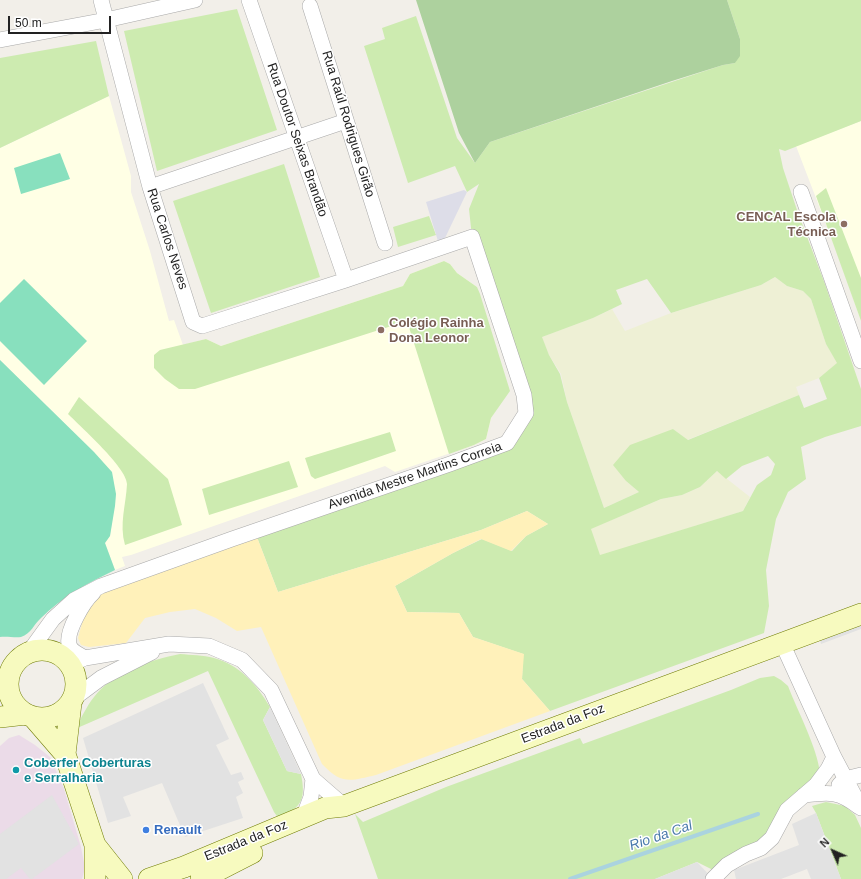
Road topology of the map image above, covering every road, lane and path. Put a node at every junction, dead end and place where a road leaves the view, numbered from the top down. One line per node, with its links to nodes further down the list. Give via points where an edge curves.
1 (101, 0): 5 (street, Rua Carlos Neves)
2 (195, 0): 5 (street)
3 (249, 0): 8 (street, Rua Doutor Seixas Brandão)
4 (310, 6): 7 (street, Rua Raúl Rodrigues Girão)
5 (106, 20): 6 (street); 9 (street, Rua Carlos Neves)
6 (0, 40)
7 (346, 121): 8 (street); 11 (street, Rua Raúl Rodrigues Girão)
8 (296, 138): 9 (street); 12 (street, Rua Doutor Seixas Brandão)
9 (150, 187): 12 (street, Rua Carlos Neves, via 193,322 202,326)
10 (801, 192): 13 (street)
11 (385, 243)
12 (346, 280): 14 (street, Avenida Mestre Martins Correia, via 472,237 524,395 526,413 507,443)
13 (861, 361)
14 (101, 586): 18 (street, Avenida Mestre Martins Correia, via 74,600 54,618); 19 (street, Avenida Mestre Martins Correia, via 91,594 71,628 69,644)
15 (861, 614): 16 (main road, Estrada da Foz)
16 (782, 643): 25 (street); 29 (main road, Estrada da Foz)
17 (169, 644): 19 (street); 21 (street, via 104,677); 27 (street, via 209,646 242,660 271,690)
18 (29, 652): 19 (main road, via 53,650); 20 (main road, via 15,662)
19 (78, 661): 21 (main road, via 75,672 76,690)
20 (4, 686): 22 (main road, via 18,708)
21 (72, 701): 22 (main road, via 64,711 54,716 43,718); 24 (main road)
22 (29, 715): 23 (main road); 24 (main road)
23 (0, 717)
24 (65, 754): 32 (main road)
25 (834, 757): 26 (street); 28 (street)
26 (854, 777): 28 (street, via 832,789); 30 (street)
27 (313, 779): 29 (street); 31 (street, via 311,797)
28 (819, 789): 30 (street, via 848,798); 37 (street, via 804,795 787,810 772,838 761,848 727,865)
29 (344, 806): 31 (main road, Estrada da Foz, via 325,808); 36 (main road, Estrada da Foz, via 329,818)
30 (861, 808)
31 (303, 818): 35 (main road, Estrada da Foz)
32 (95, 845): 33 (main road); 34 (main road)
33 (95, 879)
34 (122, 879)
35 (149, 879)
36 (201, 879)
37 (713, 879)

